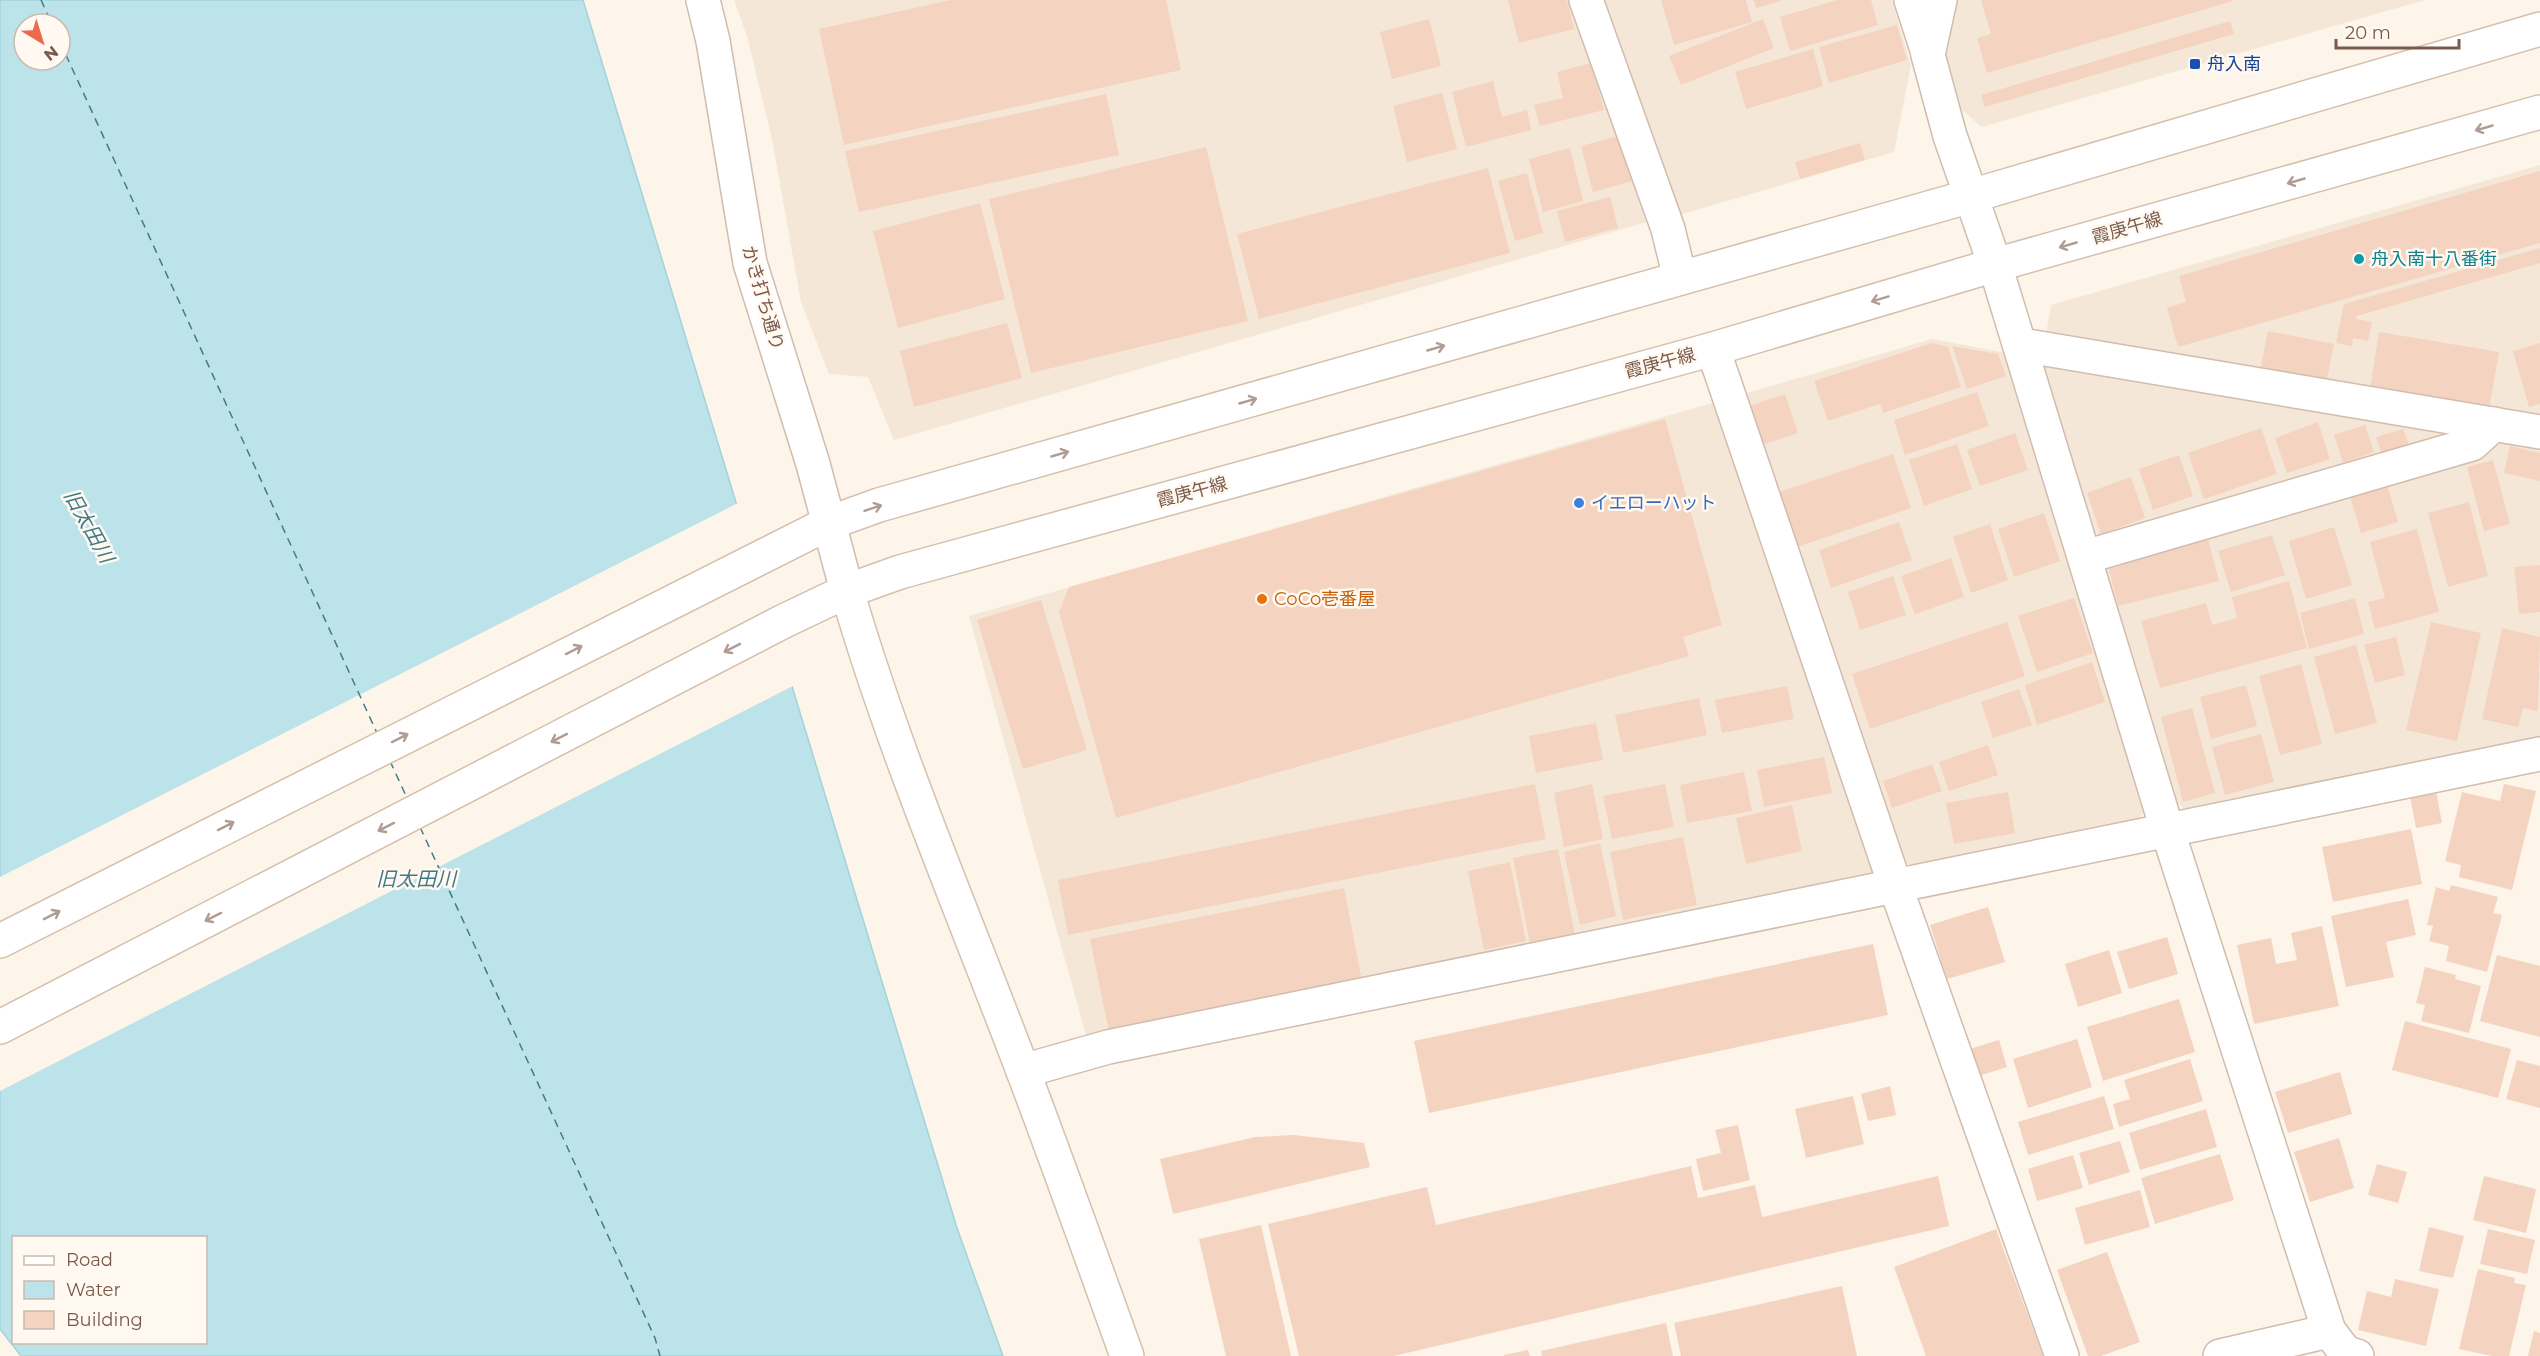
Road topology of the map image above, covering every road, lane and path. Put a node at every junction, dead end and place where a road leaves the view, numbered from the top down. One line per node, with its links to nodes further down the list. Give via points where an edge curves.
1 (703, 0): 15 (street, かき打ち通り, via 750,264)
2 (1586, 0): 10 (street, via 1668,229)
3 (1911, 0): 6 (street)
4 (1940, 0): 6 (street)
5 (2540, 29): 8 (street)
6 (1928, 55): 8 (street)
7 (2540, 112): 9 (street, 霞庚午線, one-way to 9)
8 (1971, 196): 9 (street); 10 (street)
9 (1995, 265): 11 (street); 12 (street, 霞庚午線, one-way to 12)
10 (1680, 278): 15 (street, one-way to 10)
11 (2020, 345): 13 (street); 16 (street)
12 (1713, 349): 17 (street, 霞庚午線, via 900,572); 20 (street)
13 (2494, 424): 14 (street); 16 (street, via 2472,444)
14 (2540, 432)
15 (829, 523): 17 (street, かき打ち通り); 21 (street, one-way to 15)
16 (2085, 557): 19 (street)
17 (847, 591): 22 (street, 霞庚午線, one-way to 22); 23 (street, かき打ち通り, via 869,666)
18 (2540, 754): 19 (street)
19 (2167, 829): 20 (street); 24 (street)
20 (1896, 885): 23 (street, via 1108,1047); 26 (street)
21 (0, 941)
22 (0, 1027)
23 (1023, 1071): 25 (street, かき打ち通り)
24 (2329, 1331): 27 (street); 28 (street, via 2346,1353)
25 (1127, 1356)
26 (2062, 1356)
27 (2220, 1356)
28 (2357, 1356)

